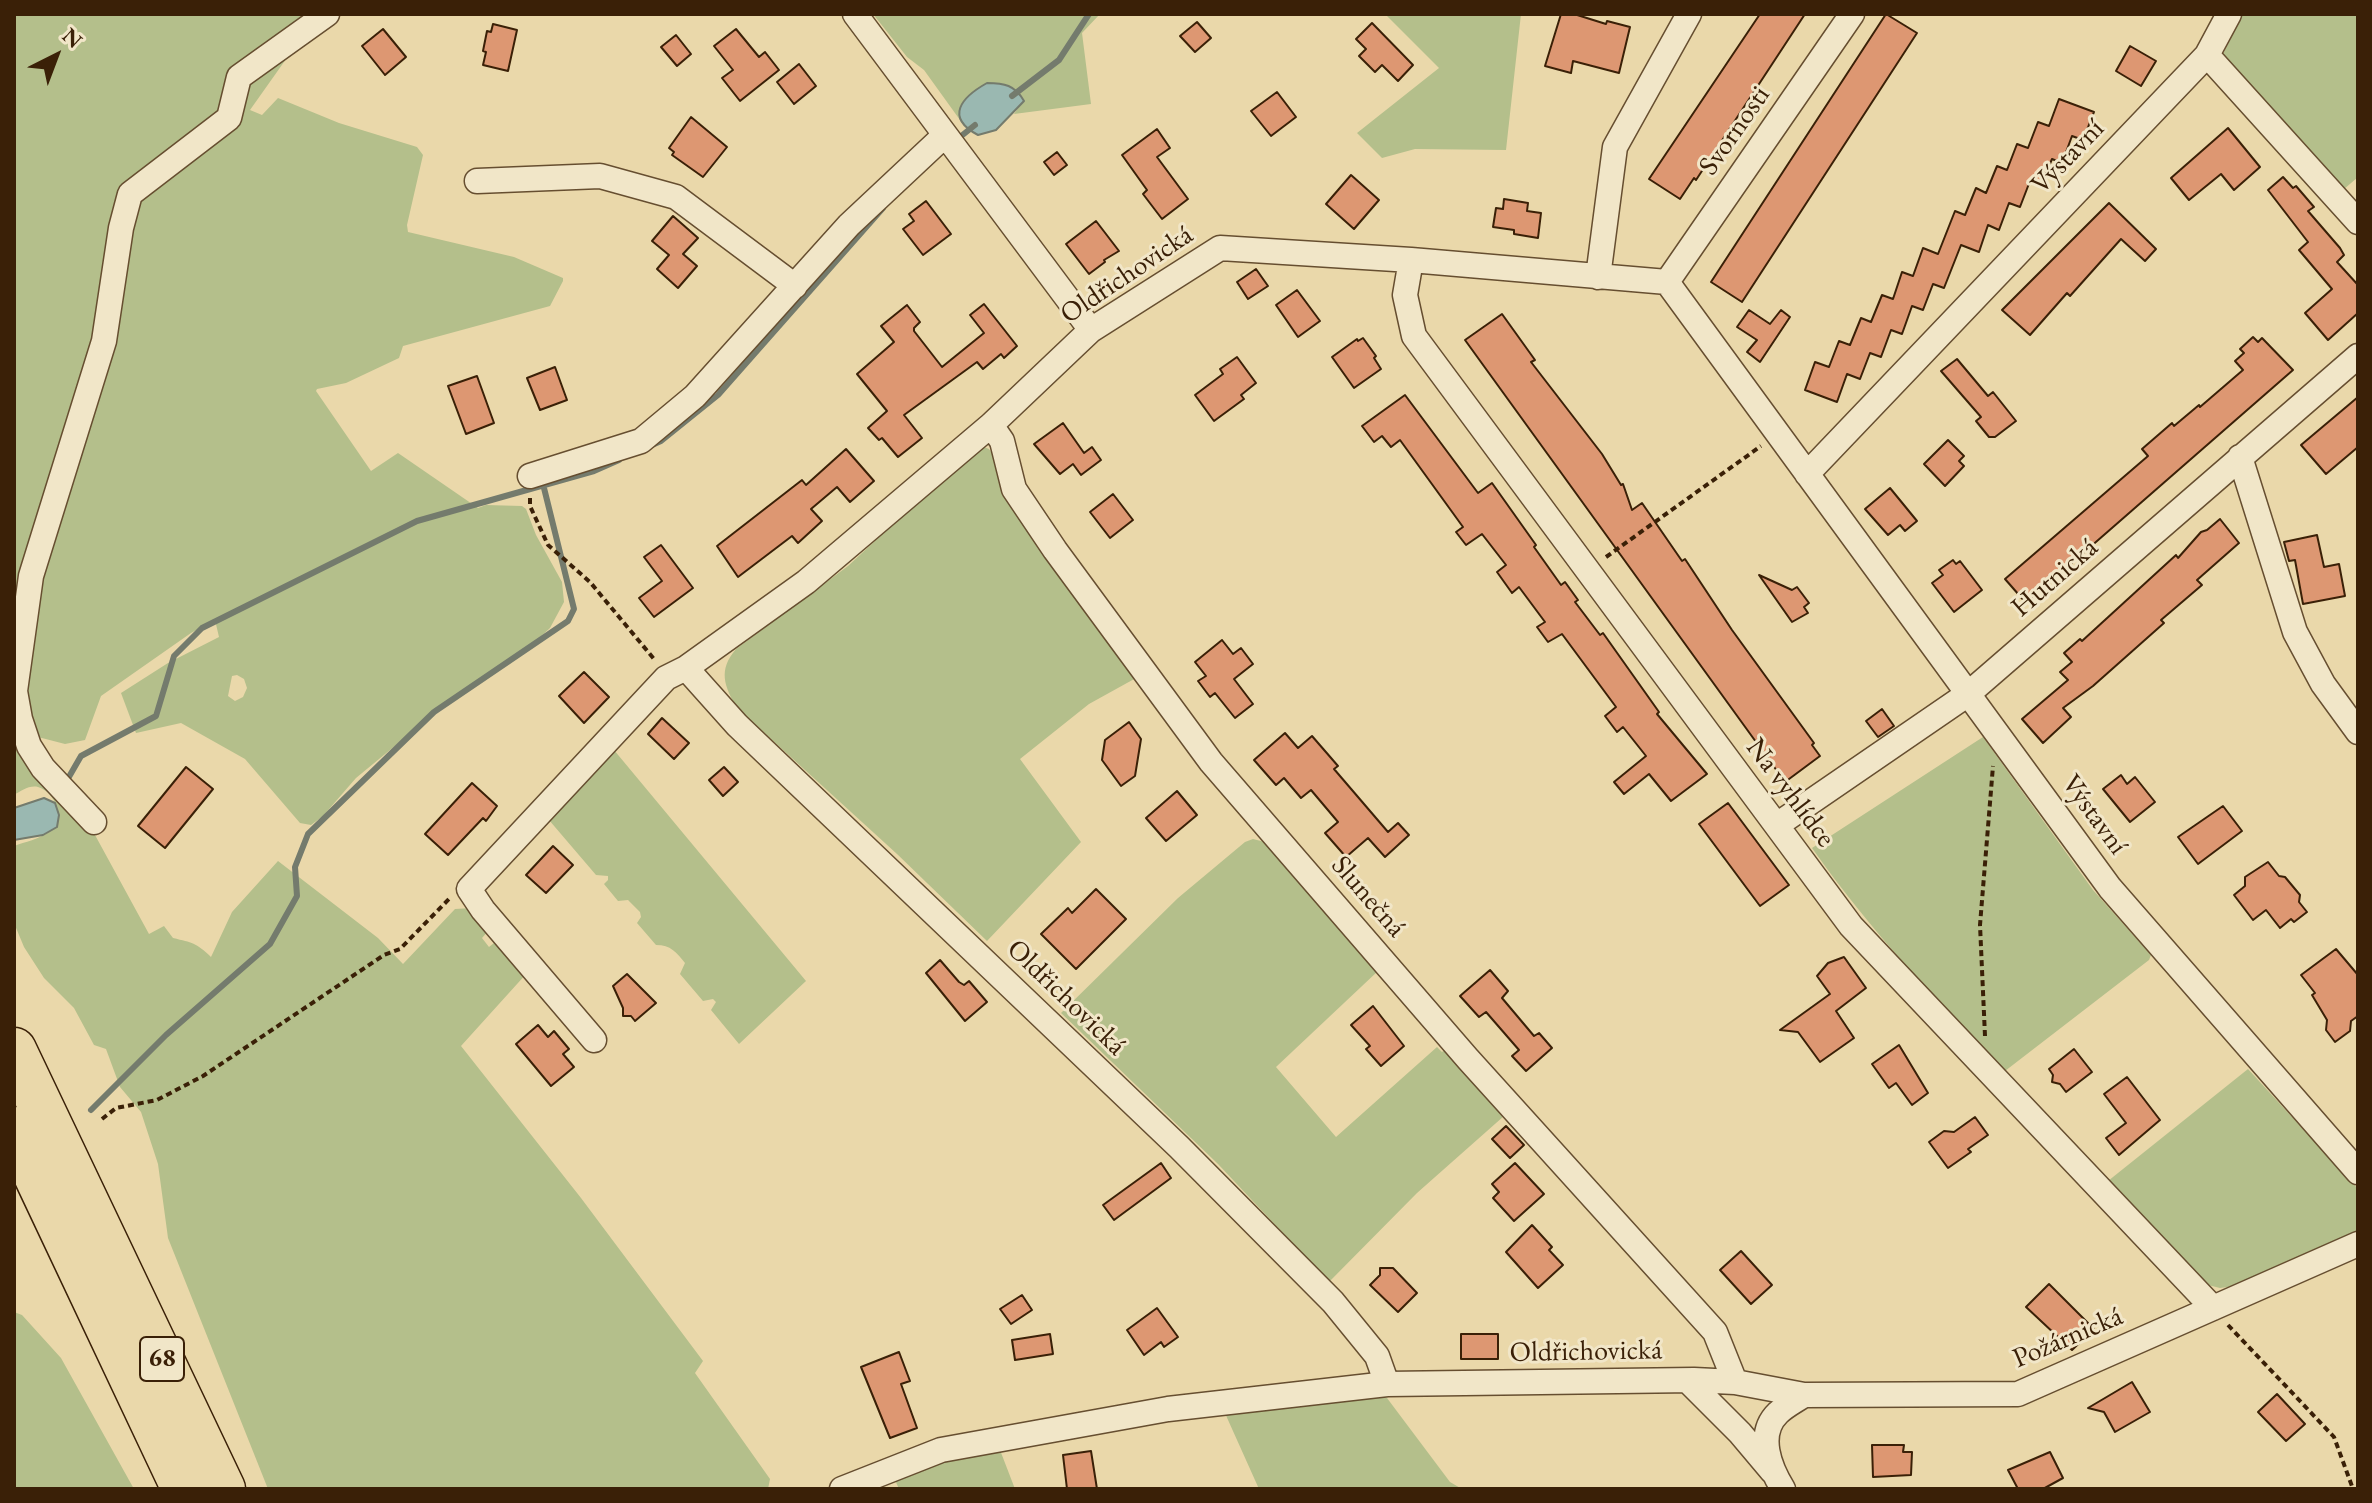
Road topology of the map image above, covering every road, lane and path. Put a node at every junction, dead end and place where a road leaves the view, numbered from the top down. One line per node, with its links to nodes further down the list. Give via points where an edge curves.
1 (327, 14): 26 (street, via 239,77 229,118 130,194 104,341 31,576 15,691 29,746)
2 (855, 14): 7 (street)
3 (1689, 14): 11 (street, via 1615,147)
4 (1852, 14): 12 (street, Svornosti)
5 (2229, 14): 6 (street, Výstavní)
6 (2207, 55): 9 (street); 19 (street, Výstavní)
7 (945, 135): 13 (street, via 849,225); 14 (street)
8 (477, 181): 13 (street, via 600,176 676,197)
9 (2358, 222)
10 (1411, 260): 11 (street, Oldřichovická); 14 (street, Oldřichovická, via 1220,248); 21 (street, Na vyhlídce, via 1405,295 1414,336)
11 (1598, 277): 12 (street, Oldřichovická)
12 (1667, 282): 17 (street, Výstavní)
13 (795, 286): 20 (street, via 695,396 641,441)
14 (1091, 330): 16 (street, Oldřichovická)
15 (2358, 356): 18 (street, Hutnická)
16 (991, 425): 22 (street, Oldřichovická, via 806,582); 38 (street, Slunečná, via 1002,441 1014,489 1211,762 1468,1059 1715,1332)
17 (1778, 434): 19 (street, Výstavní); 21 (path)
18 (2240, 457): 23 (street, Hutnická); 24 (street, via 2295,632 2323,684)
19 (1807, 474): 23 (street, Výstavní)
20 (530, 476): 22 (path, via 530,506 548,545 590,582 664,671)
21 (1588, 570): 27 (street, Na vyhlídce)
22 (676, 673): 28 (street, Oldřichovická); 39 (street, Oldřichovická, via 1179,1147 1333,1302 1377,1356)
23 (1968, 694): 25 (street, Výstavní); 27 (street, Hutnická)
24 (2358, 732)
25 (1998, 735): 31 (path, via 1980,925); 34 (street, Výstavní, via 2110,888)
26 (94, 822)
27 (1777, 825): 31 (street, Na vyhlídce, via 1851,926)
28 (469, 889): 29 (street); 32 (path, via 454,894 400,949 203,1076 157,1100 116,1108)
29 (594, 1040)
30 (14, 1050): 43 (highway, 68)
31 (1988, 1070): 36 (street, Na vyhlídce)
32 (102, 1119)
33 (14, 1129): 42 (highway, 68)
34 (2358, 1172)
35 (2358, 1244): 36 (street, Požárnická)
36 (2213, 1308): 40 (street, Požárnická, via 2018,1394); 45 (path, via 2334,1437)
37 (1688, 1381): 38 (street, Požárnická); 39 (street, Oldřichovická); 41 (street)
38 (1735, 1382): 40 (street, Požárnická)
39 (1387, 1384): 44 (street, Oldřichovická, via 1168,1409 941,1450)
40 (1804, 1395): 41 (street, via 1776,1414 1768,1432 1767,1451)
41 (1778, 1480)
42 (184, 1489)
43 (223, 1489)
44 (842, 1489)
45 (2353, 1489)

